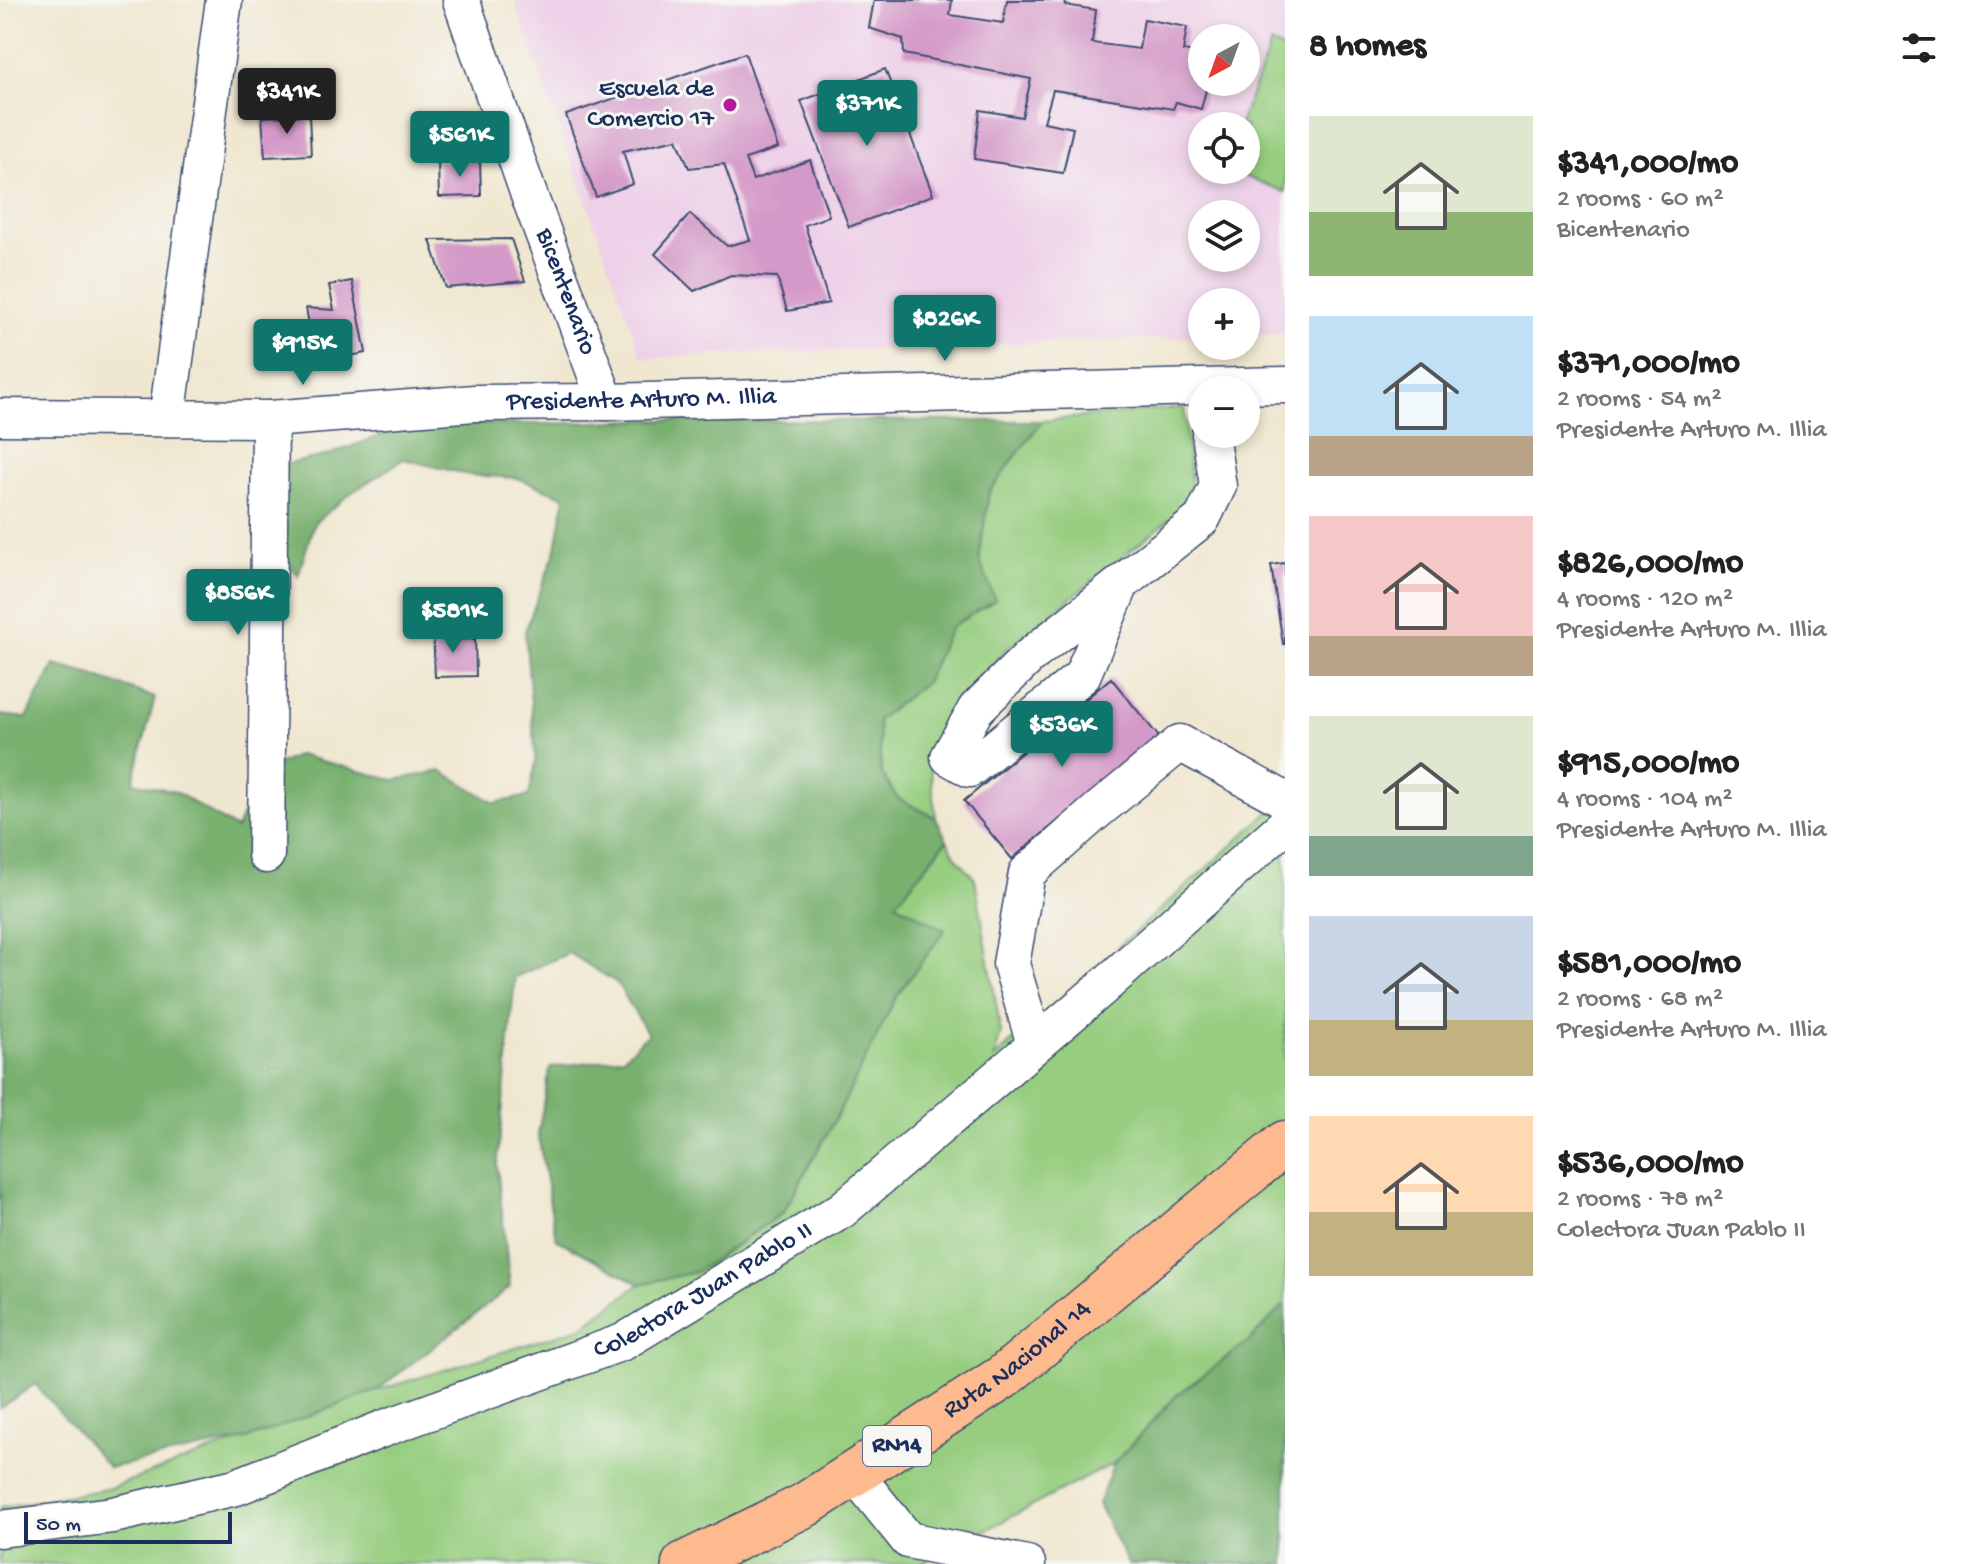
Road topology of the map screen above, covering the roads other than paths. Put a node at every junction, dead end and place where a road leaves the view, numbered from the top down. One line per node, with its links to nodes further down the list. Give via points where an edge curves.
1 (224, 0): 8 (street)
2 (461, 0): 6 (street, Bicentenario)
3 (1285, 385): 4 (street, Presidente Arturo M. Illia)
4 (1260, 386)
5 (1188, 388): 6 (street, Presidente Arturo M. Illia)
6 (606, 402): 9 (street, Presidente Arturo M. Illia, via 475,403)
7 (0, 417): 8 (street, Presidente Arturo M. Illia)
8 (167, 418): 9 (street, Presidente Arturo M. Illia)
9 (270, 419): 14 (street)
10 (1212, 448): 11 (street, via 1218,486 1202,519)
11 (1121, 584): 11 (street, via 1030,656 976,709 949,757 970,769 1082,676)
12 (1285, 800): 15 (street, via 1180,743 1027,873 1011,964)
13 (1285, 825): 15 (street, Colectora Juan Pablo II)
14 (266, 855)
15 (1035, 1044): 20 (street, Colectora Juan Pablo II, via 842,1210 623,1342 236,1487 113,1515)
16 (1285, 1143): 18 (highway, Ruta Nacional 14 / RN14)
17 (1285, 1182): 18 (highway)
18 (1095, 1304): 19 (highway, Ruta Nacional 14 / RN14, via 1003,1377)
19 (854, 1473): 21 (highway, Ruta Nacional 14 / RN14, via 805,1505); 22 (street, via 908,1540)
20 (0, 1529)
21 (684, 1564)
22 (1027, 1564)

